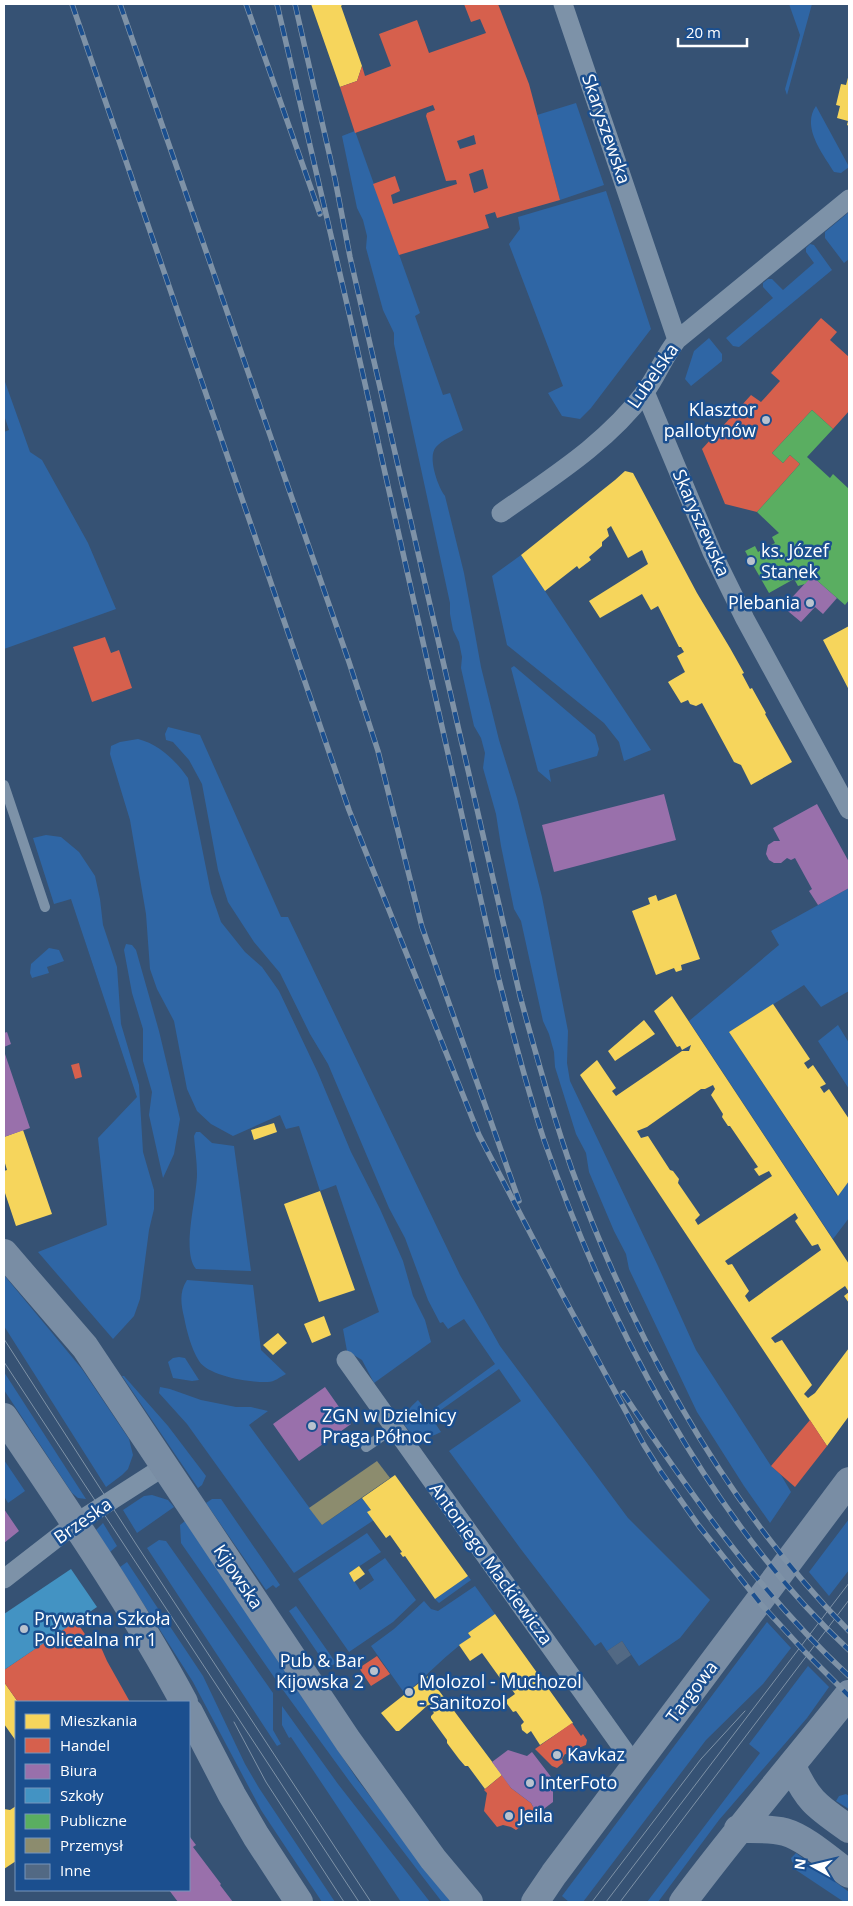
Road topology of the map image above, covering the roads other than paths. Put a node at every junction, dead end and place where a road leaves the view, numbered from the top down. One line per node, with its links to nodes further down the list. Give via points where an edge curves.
1 (563, 4): 3 (street, Skaryszewska)
2 (849, 199): 3 (street, Lubelska)
3 (677, 340): 4 (street, Lubelska)
4 (645, 392): 5 (street, Lubelska, via 607,435); 7 (street, Skaryszewska, via 712,552)
5 (501, 513)
6 (4, 785): 8 (lane)
7 (849, 810)
8 (45, 907)
9 (4, 1253): 14 (street, Kijowska, via 85,1347)
10 (346, 1360): 12 (street, Antoniego Mackiewicza)
11 (4, 1417): 16 (street)
12 (394, 1428): 13 (lane); 22 (street, Antoniego Mackiewicza)
13 (366, 1447)
14 (165, 1466): 16 (street, Brzeska); 27 (street, Kijowska, via 348,1741 432,1859)
15 (849, 1481): 22 (street, Targowa)
16 (76, 1524): 17 (street, Brzeska); 19 (street)
17 (4, 1579)
18 (849, 1694): 21 (street)
19 (183, 1701)
20 (190, 1714): 26 (street, via 232,1795)
21 (792, 1766): 23 (street, via 810,1799); 24 (street)
22 (636, 1767): 28 (street, Targowa)
23 (849, 1828)
24 (738, 1829): 25 (street, via 785,1832 799,1838); 29 (street)
25 (849, 1874)
26 (299, 1902)
27 (469, 1902)
28 (535, 1902)
29 (683, 1902)

